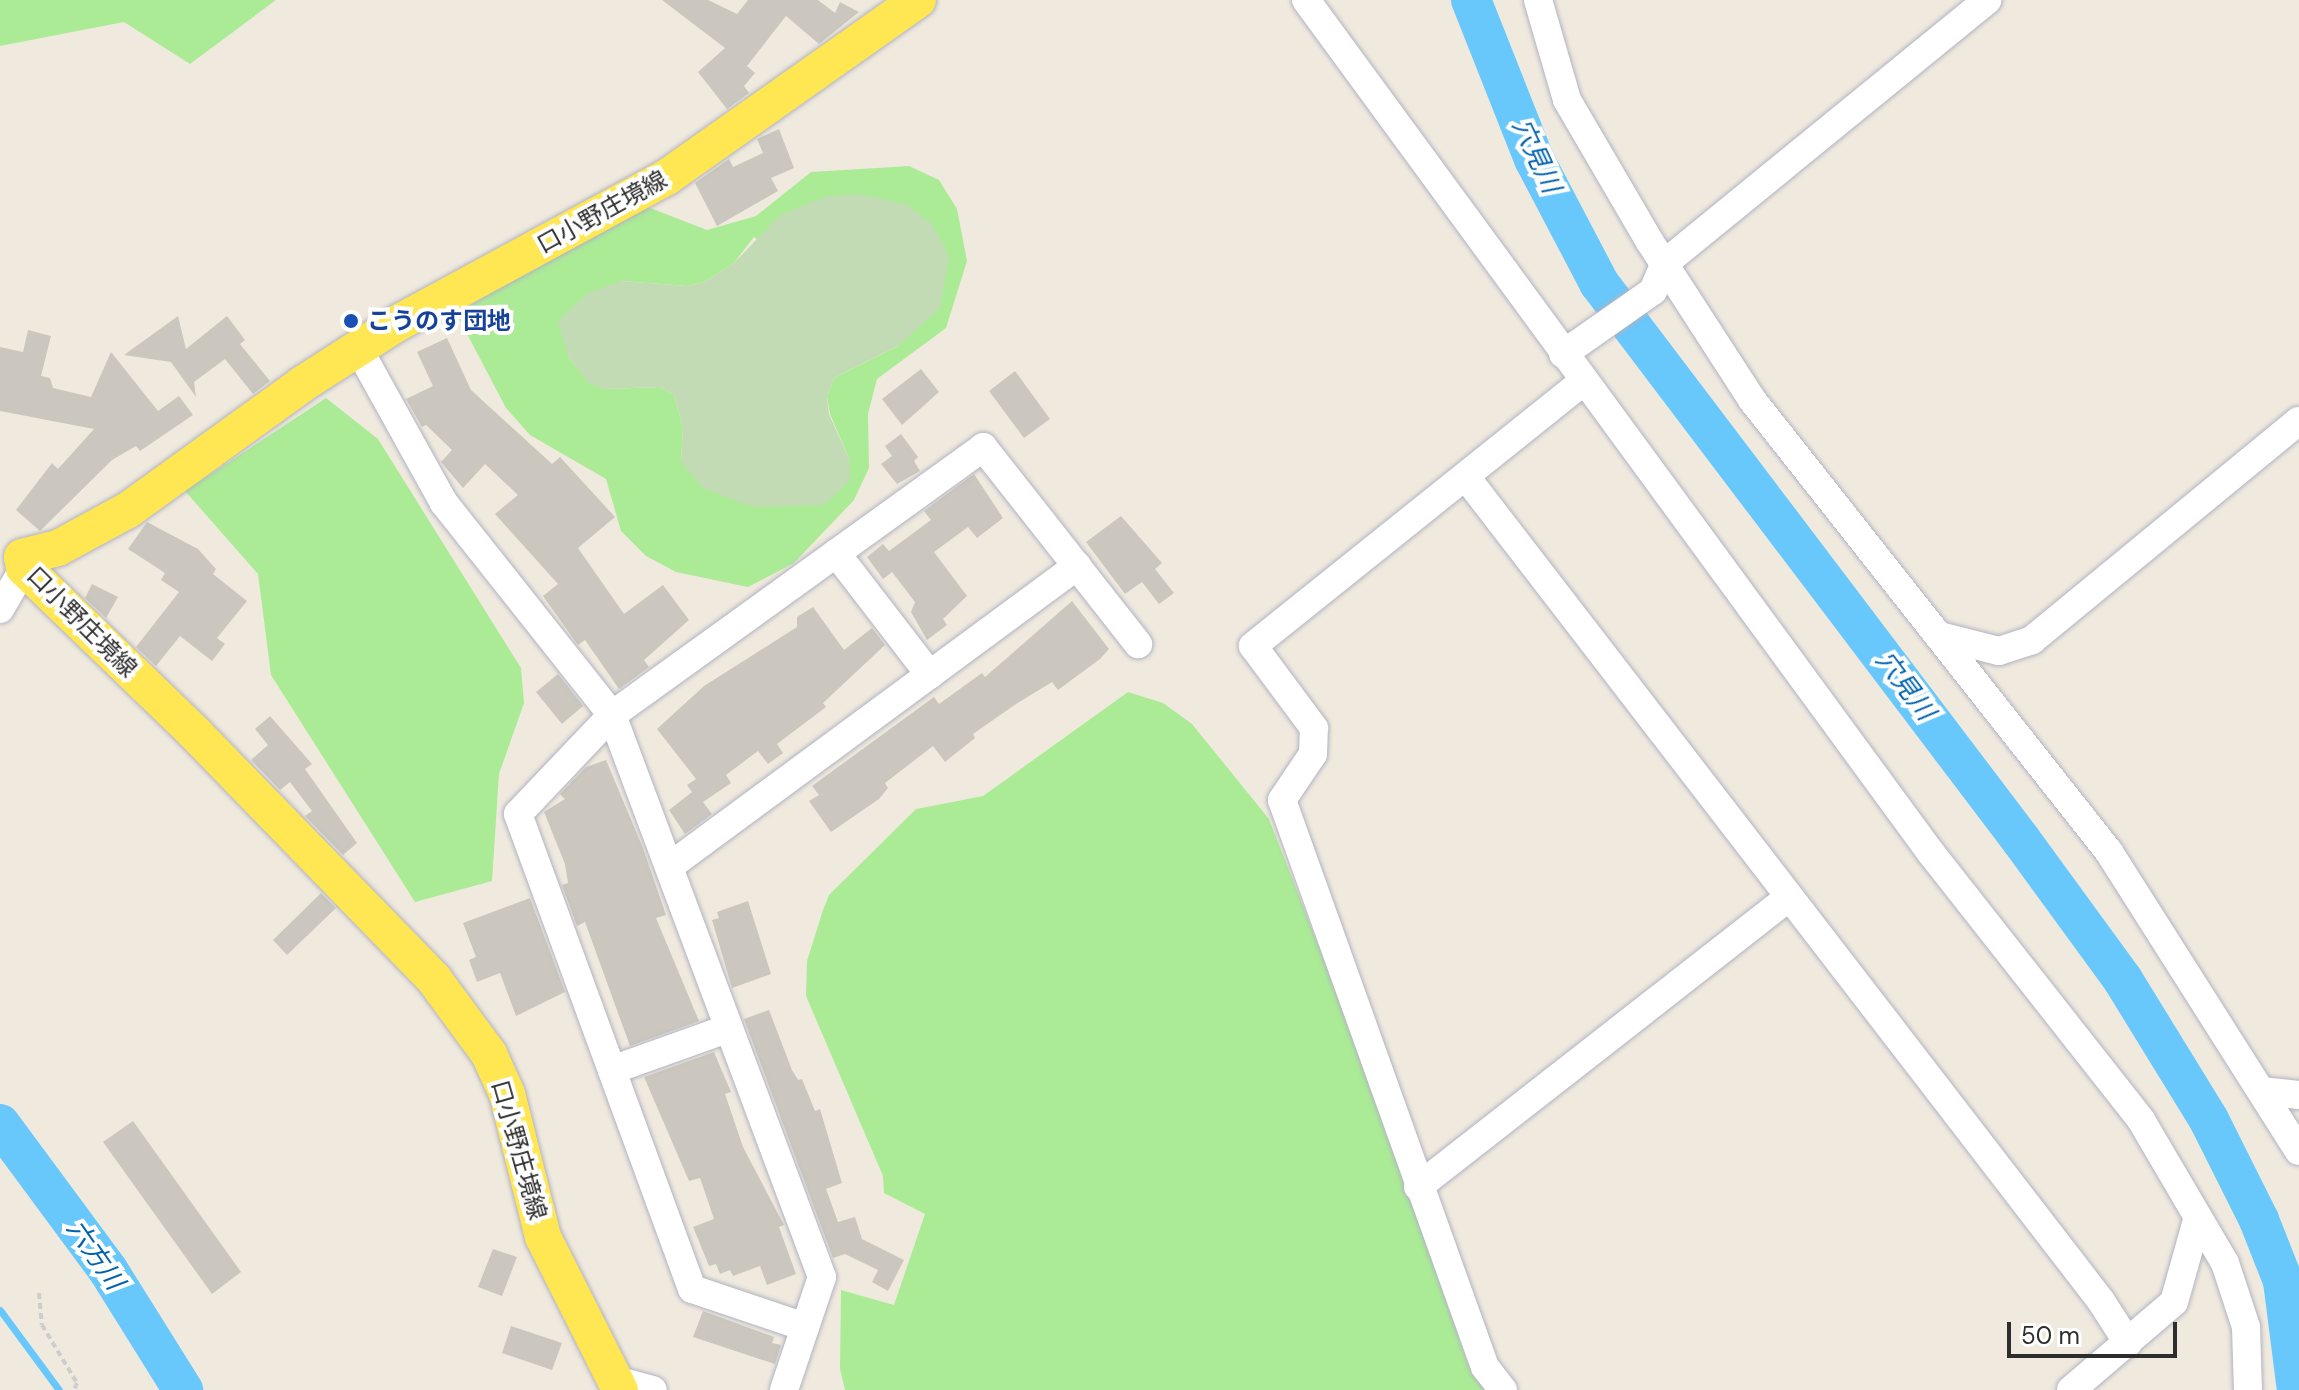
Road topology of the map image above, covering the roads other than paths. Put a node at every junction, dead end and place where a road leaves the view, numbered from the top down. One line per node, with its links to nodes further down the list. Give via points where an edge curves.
1 (918, 0): 6 (main road, 口小野庄境線, via 667,177)
2 (1306, 0): 7 (street)
3 (1538, 0): 5 (street, via 1567,100)
4 (1987, 0): 5 (street)
5 (1665, 263): 7 (street, via 1653,291); 15 (street, via 1753,401)
6 (358, 348): 12 (main road, 口小野庄境線, via 128,510 58,548); 18 (street, via 444,503)
7 (1563, 354): 8 (street)
8 (1583, 382): 10 (street); 27 (street, via 1931,853 2141,1120)
9 (2299, 421): 15 (street, via 2032,640 1999,651)
10 (1466, 477): 20 (street); 26 (street, via 1253,646 1314,728 1313,754 1282,800)
11 (836, 553): 13 (street, via 983,447); 17 (street); 18 (street)
12 (15, 560): 14 (street); 30 (main road, 口小野庄境線, via 329,869 434,979 489,1054 507,1094 543,1237)
13 (1077, 566): 16 (street); 17 (street)
14 (0, 609)
15 (1940, 636): 23 (street, via 2109,852)
16 (1138, 644)
17 (930, 675): 19 (street)
18 (612, 715): 19 (street); 22 (street, via 518,814)
19 (670, 866): 21 (street)
20 (1788, 898): 26 (street); 29 (street, via 2101,1301)
21 (729, 1028): 22 (street); 28 (street, via 822,1277)
22 (612, 1070): 28 (street, via 692,1289)
23 (2261, 1091): 24 (street); 25 (street)
24 (2299, 1095)
25 (2299, 1151)
26 (1418, 1187): 33 (street, via 1485,1367)
27 (2197, 1220): 29 (street, via 2174,1302); 35 (street, via 2225,1263 2246,1327)
28 (805, 1327): 32 (street)
29 (2128, 1343): 34 (street)
30 (617, 1385): 31 (street)
31 (653, 1390)
32 (784, 1390)
33 (1503, 1390)
34 (2071, 1390)
35 (2248, 1390)

